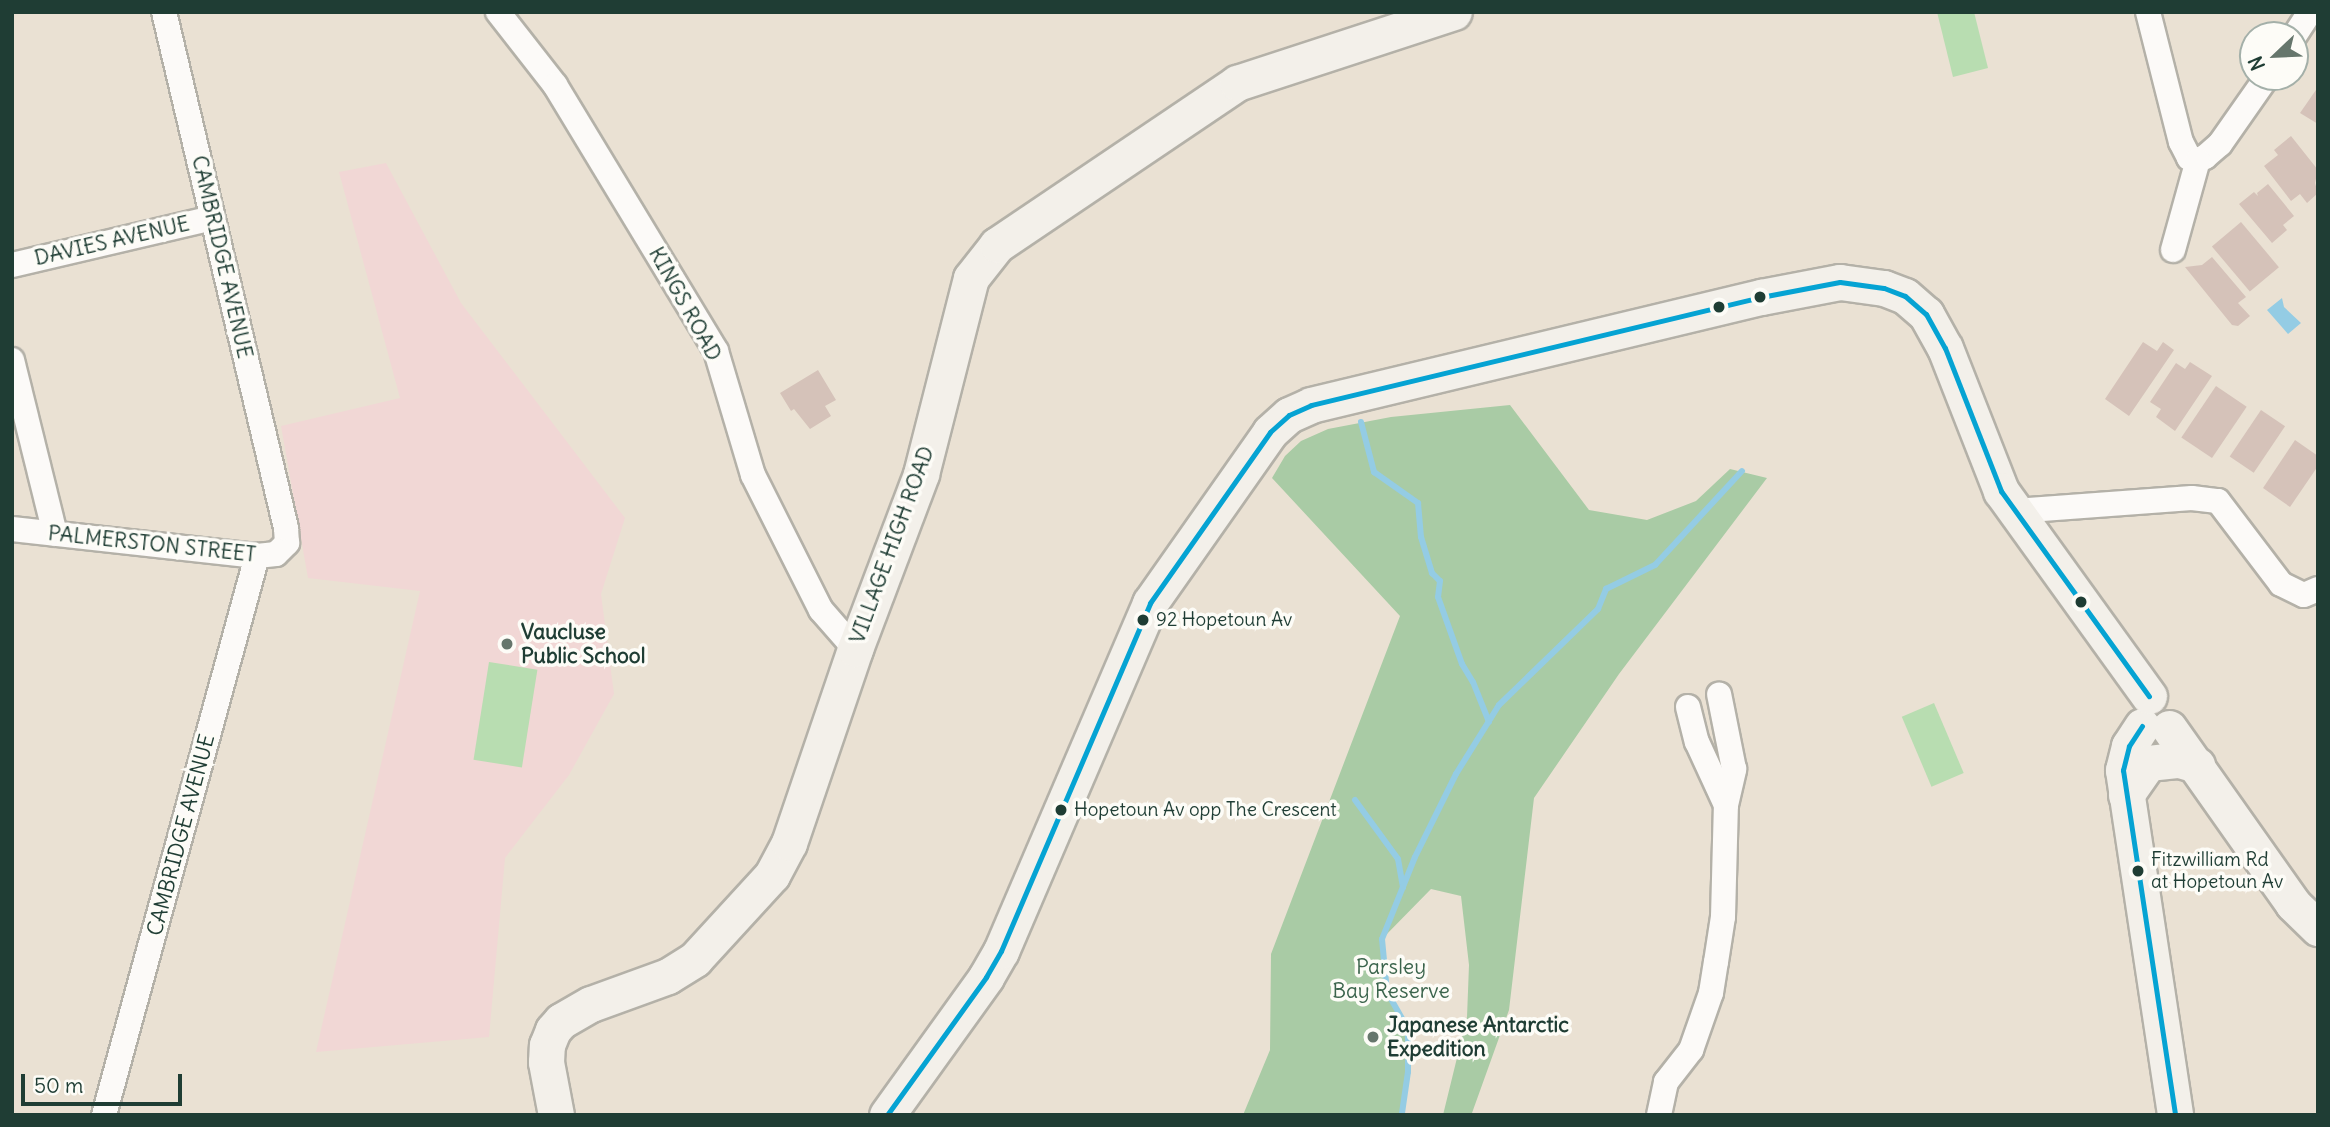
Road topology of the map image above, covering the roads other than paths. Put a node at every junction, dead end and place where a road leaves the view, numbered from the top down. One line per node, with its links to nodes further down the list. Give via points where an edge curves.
1 (164, 12): 7 (street, CAMBRIDGE AVENUE)
2 (498, 12): 17 (street, KINGS ROAD, via 555,85 716,351 753,475 821,610)
3 (1454, 12): 17 (street, VILLAGE HIGH ROAD, via 1237,83 997,245 971,278 921,474)
4 (2148, 12): 6 (street, via 2184,152)
5 (2258, 91): 6 (street, via 2230,132)
6 (2198, 160): 8 (street)
7 (212, 218): 9 (street, DAVIES AVENUE); 14 (street, CAMBRIDGE AVENUE)
8 (2173, 250)
9 (12, 265)
10 (12, 360): 13 (street)
11 (2015, 511): 16 (street, via 2192,498 2218,501 2281,584 2304,595); 20 (street); 27 (street, via 1991,472 1945,348 1926,314 1905,296 1860,283 1839,282 1762,296 1299,409 1270,432 1150,603 1001,951)
12 (12, 529): 13 (street, PALMERSTON STREET)
13 (55, 534): 15 (street, PALMERSTON STREET)
14 (287, 543): 15 (street, PALMERSTON STREET, via 276,554)
15 (257, 556): 25 (street, CAMBRIDGE AVENUE)
16 (2318, 589)
17 (855, 649): 26 (street, VILLAGE HIGH ROAD, via 789,844 772,875 695,959 668,976 591,1004 561,1021 547,1045 546,1062)
18 (1719, 694): 23 (street, via 1734,769)
19 (1688, 707): 23 (street, via 1697,742)
20 (2153, 717): 21 (street); 22 (street, via 2126,755)
21 (2197, 765): 22 (street, via 2179,760 2148,763); 24 (street, via 2293,904)
22 (2126, 794): 29 (street)
23 (1727, 805): 28 (street, via 1723,916 1711,993 1691,1050 1665,1082)
24 (2318, 928)
25 (104, 1115)
26 (556, 1115)
27 (887, 1115)
28 (1659, 1115)
29 (2175, 1115)

